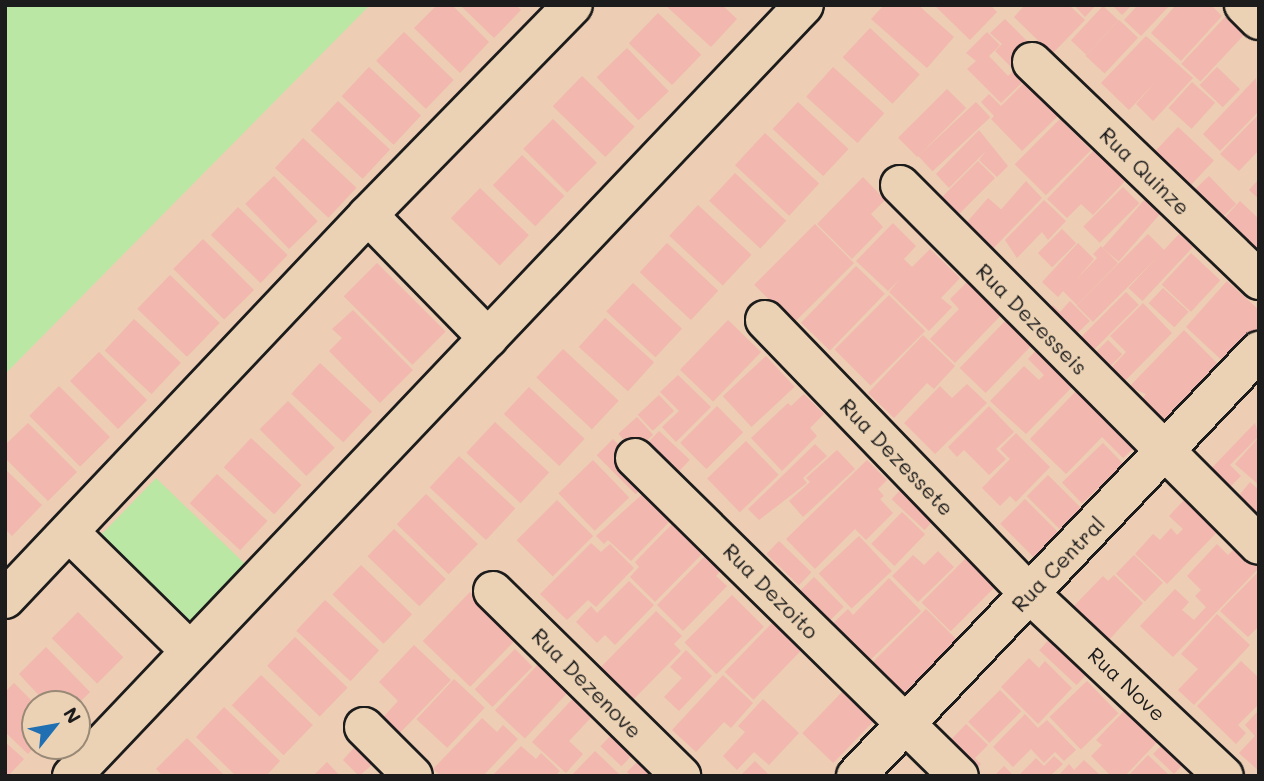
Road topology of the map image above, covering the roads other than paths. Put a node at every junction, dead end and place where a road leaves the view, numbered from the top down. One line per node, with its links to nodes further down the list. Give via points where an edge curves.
1 (573, 5): 7 (street)
2 (804, 5): 10 (street)
3 (1244, 5): 4 (street)
4 (1259, 20)
5 (1032, 62): 8 (street, Rua Quinze)
6 (900, 185): 12 (street, Rua Dezesseis)
7 (368, 215): 10 (street); 14 (street)
8 (1259, 280)
9 (765, 320): 17 (street, Rua Dezessete)
10 (488, 338): 19 (street)
11 (1259, 351): 12 (street, Rua Central)
12 (1165, 452): 15 (street, Rua Dezesseis); 17 (street, Rua Central)
13 (635, 457): 20 (street, Rua Dezoito)
14 (70, 533): 18 (street); 19 (street)
15 (1259, 545)
16 (493, 591): 24 (street, Rua Dezenove)
17 (1029, 593): 20 (street, Rua Central); 27 (street, Rua Nove)
18 (5, 599)
19 (188, 650): 22 (street)
20 (907, 725): 25 (street, Rua Central); 26 (street, Rua Dezoito)
21 (364, 727): 23 (street)
22 (72, 776)
23 (414, 776)
24 (681, 776)
25 (856, 776)
26 (959, 776)
27 (1224, 776)

